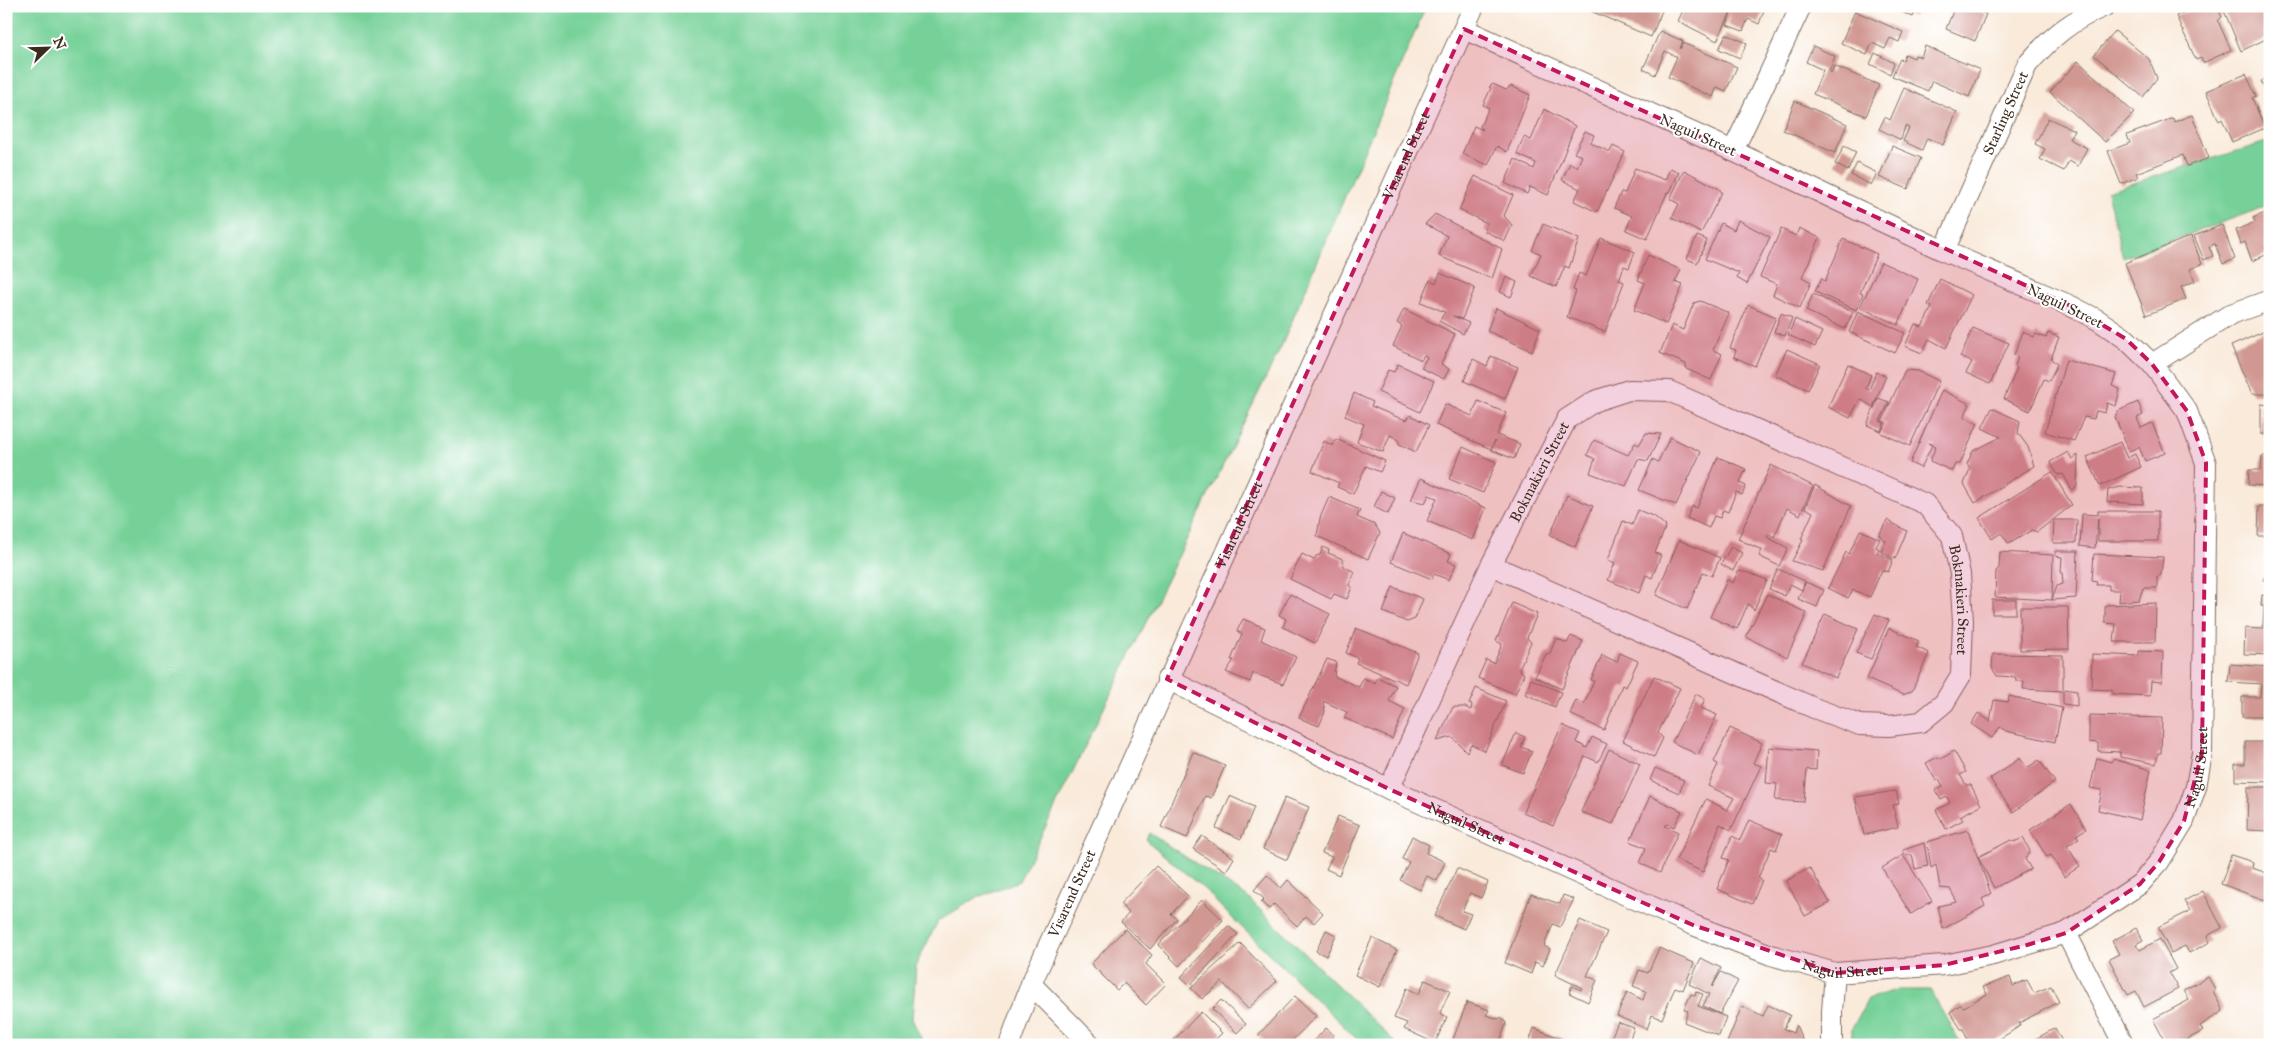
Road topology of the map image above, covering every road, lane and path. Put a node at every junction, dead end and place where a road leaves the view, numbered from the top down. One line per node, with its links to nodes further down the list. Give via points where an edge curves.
1 (1474, 6): 4 (street, Visarend Street)
2 (1801, 6): 5 (street)
3 (2105, 6): 6 (street, Starling Street, via 2080,17 2048,40 2027,65)
4 (1464, 29): 5 (street, Naguil Street); 10 (street, Visarend Street)
5 (1734, 150): 6 (street, Naguil Street)
6 (1944, 251): 8 (street, Naguil Street, via 2098,320 2126,339)
7 (2270, 300): 8 (street, via 2231,314)
8 (2152, 364): 12 (street, Naguil Street, via 2187,411 2206,463 2202,754 2196,787 2184,821 2159,862 2140,884)
9 (1491, 565): 9 (street, Bokmakieri Street, via 1567,419 1595,401 1629,390 1669,391 1925,504 1952,536 1960,574 1963,621 1961,675 1944,703 1921,722 1860,725 1814,708); 11 (street, Bokmakieri Street)
10 (1167, 679): 11 (street, Naguil Street); 14 (street, Visarend Street)
11 (1389, 789): 13 (street, Naguil Street, via 1693,925 1771,955)
12 (2066, 933): 13 (street, Naguil Street, via 1993,955 1944,965); 18 (street)
13 (1835, 973): 17 (street)
14 (1030, 984): 15 (street, Visarend Street); 16 (street)
15 (1009, 1045)
16 (1091, 1045)
17 (1832, 1045)
18 (2124, 1045)

